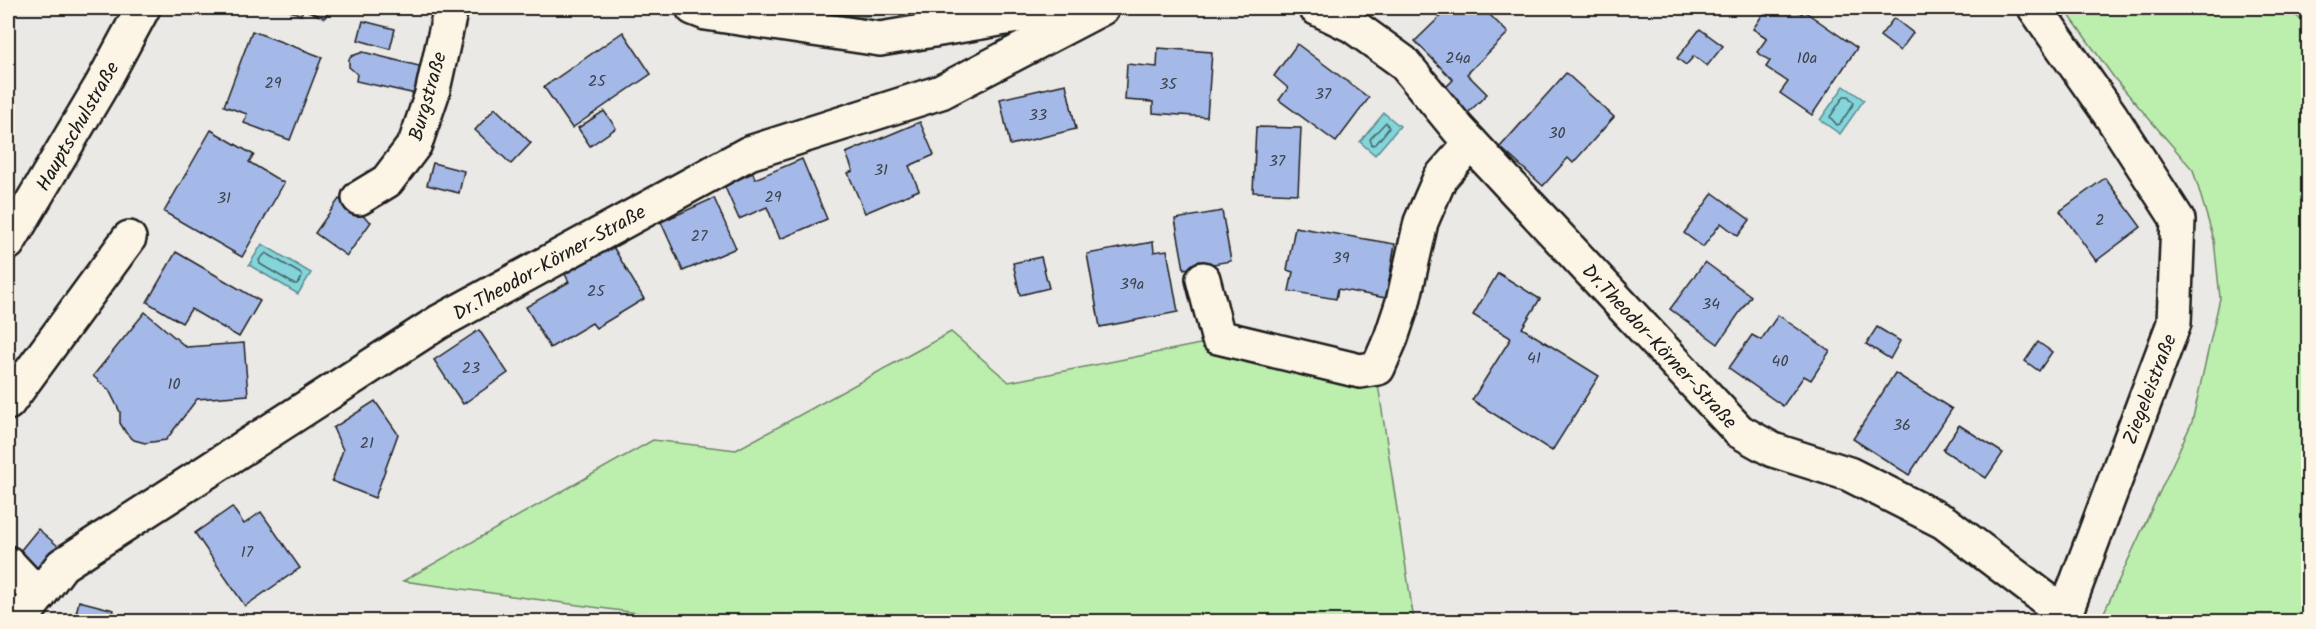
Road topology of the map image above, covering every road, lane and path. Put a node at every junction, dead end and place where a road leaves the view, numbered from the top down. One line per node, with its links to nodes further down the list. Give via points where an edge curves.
1 (143, 8): 11 (street, Hauptschulstraße)
2 (451, 8): 9 (street, Burgstraße, via 432,94 415,144 387,181)
3 (693, 8): 4 (street, via 880,39)
4 (1066, 8)
5 (1102, 8): 15 (street, Dr.Theodor-Körner-Straße, via 941,92 749,153 439,322 62,565)
6 (1316, 8): 8 (street, Dr.Theodor-Körner-Straße, via 1353,26 1403,62)
7 (2036, 8): 16 (street, Ziegeleistraße, via 2178,220 2174,323)
8 (1471, 143): 12 (street, via 1440,178 1421,222 1403,302 1378,368 1360,371 1218,337); 16 (street, Dr.Theodor-Körner-Straße, via 1739,431 1773,450 1850,474 1944,522)
9 (359, 198)
10 (129, 238): 13 (street)
11 (8, 243)
12 (1203, 279)
13 (8, 403)
14 (8, 563): 15 (street)
15 (39, 596): 17 (street, Dr.Theodor-Körner-Straße)
16 (2063, 617)
17 (19, 621)

